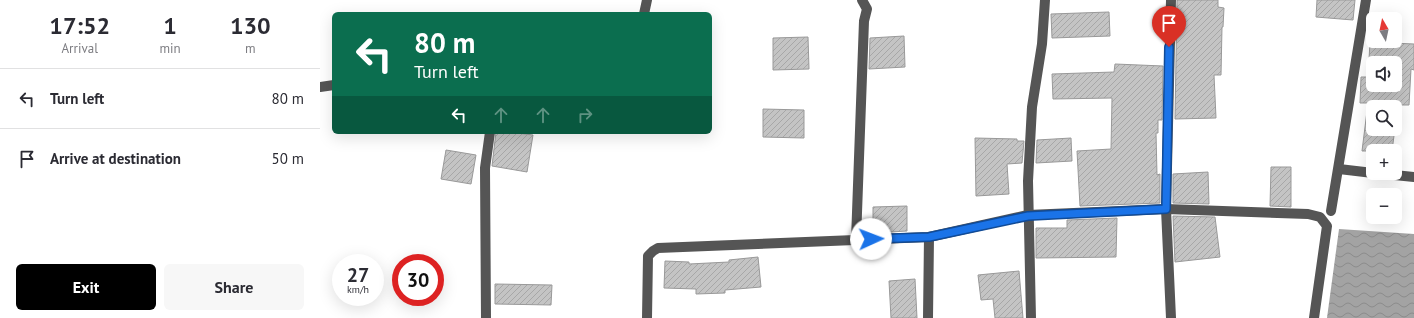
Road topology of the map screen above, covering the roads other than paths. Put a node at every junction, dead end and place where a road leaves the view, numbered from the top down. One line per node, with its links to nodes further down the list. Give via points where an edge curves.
1 (647, 0): 6 (street)
2 (862, 0): 18 (street, via 867,9 864,21)
3 (1045, 0): 16 (street, via 1042,44 1032,107)
4 (1171, 0): 14 (street)
5 (1366, 0): 10 (street)
6 (644, 12)
7 (332, 85): 8 (street)
8 (320, 86)
9 (490, 134): 19 (street, via 485,168)
10 (1339, 169): 11 (street); 15 (street)
11 (1366, 172)
12 (1402, 176): 13 (street)
13 (1414, 177)
14 (1166, 209): 16 (street); 23 (street); 24 (street, via 1308,214 1320,217 1326,226)
15 (1331, 212)
16 (1028, 216): 17 (street); 22 (street)
17 (929, 237): 18 (street); 21 (street)
18 (856, 240): 20 (street, via 658,248 648,256)
19 (486, 318)
20 (647, 318)
21 (928, 318)
22 (1031, 318)
23 (1171, 318)
24 (1314, 318)

